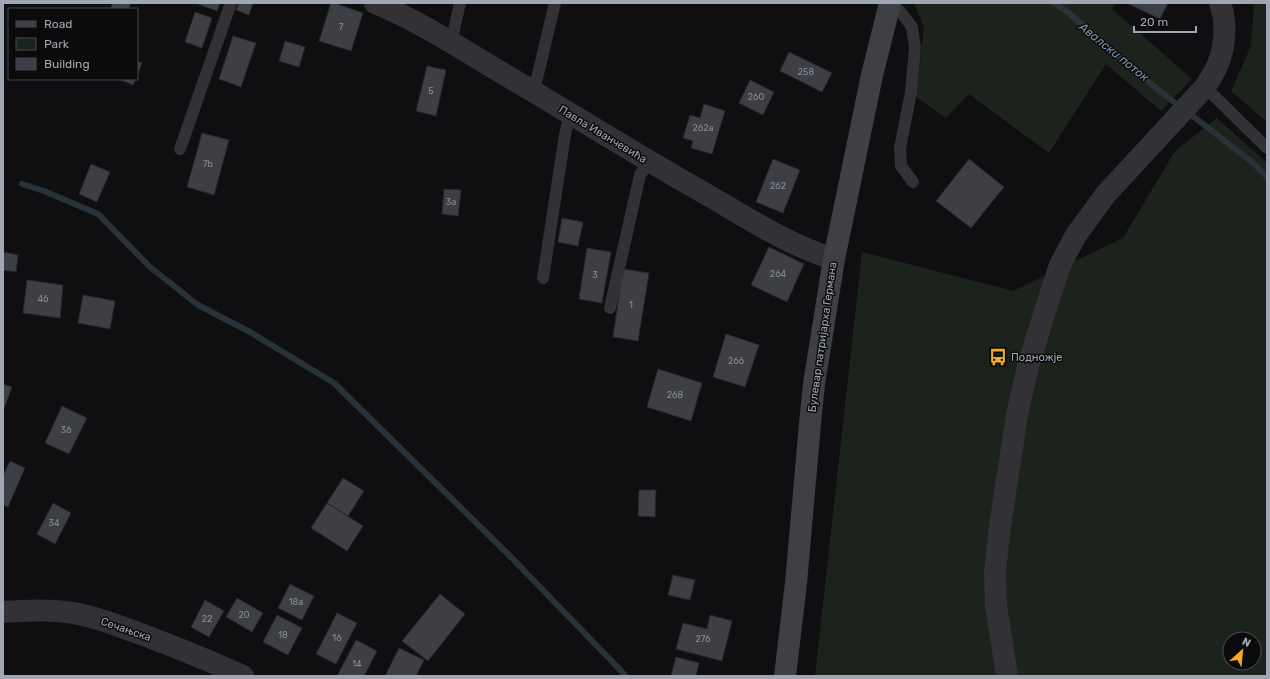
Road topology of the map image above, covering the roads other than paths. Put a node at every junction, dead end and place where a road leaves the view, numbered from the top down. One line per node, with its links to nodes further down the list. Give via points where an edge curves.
1 (231, 3): 12 (lane)
2 (375, 3): 7 (street, Павла Иванчевића)
3 (460, 3): 7 (lane)
4 (555, 3): 9 (lane)
5 (1220, 3): 8 (street, via 1224,36 1216,68)
6 (890, 5): 14 (lane, via 900,11 912,27 915,48 911,92 900,148 901,166); 15 (main road, Булевар патријарха Германа, via 872,75)
7 (451, 43): 9 (street, Павла Иванчевића)
8 (1205, 87): 11 (lane); 21 (street, via 1106,194 1076,235 1060,265 1028,366 1017,415 999,533 995,571 996,606)
9 (534, 91): 10 (street, Павла Иванчевића)
10 (571, 115): 13 (street, Павла Иванчевића); 16 (lane, via 564,141)
11 (1267, 148)
12 (180, 149)
13 (649, 162): 15 (street, Павла Иванчевића, via 799,246); 17 (lane, via 638,181)
14 (913, 182)
15 (834, 259): 20 (main road, Булевар патријарха Германа, via 811,416)
16 (543, 278)
17 (610, 308)
18 (3, 612): 19 (street, Сечањска, via 46,611 78,614 156,639)
19 (243, 676)
20 (785, 676)
21 (1007, 676)

